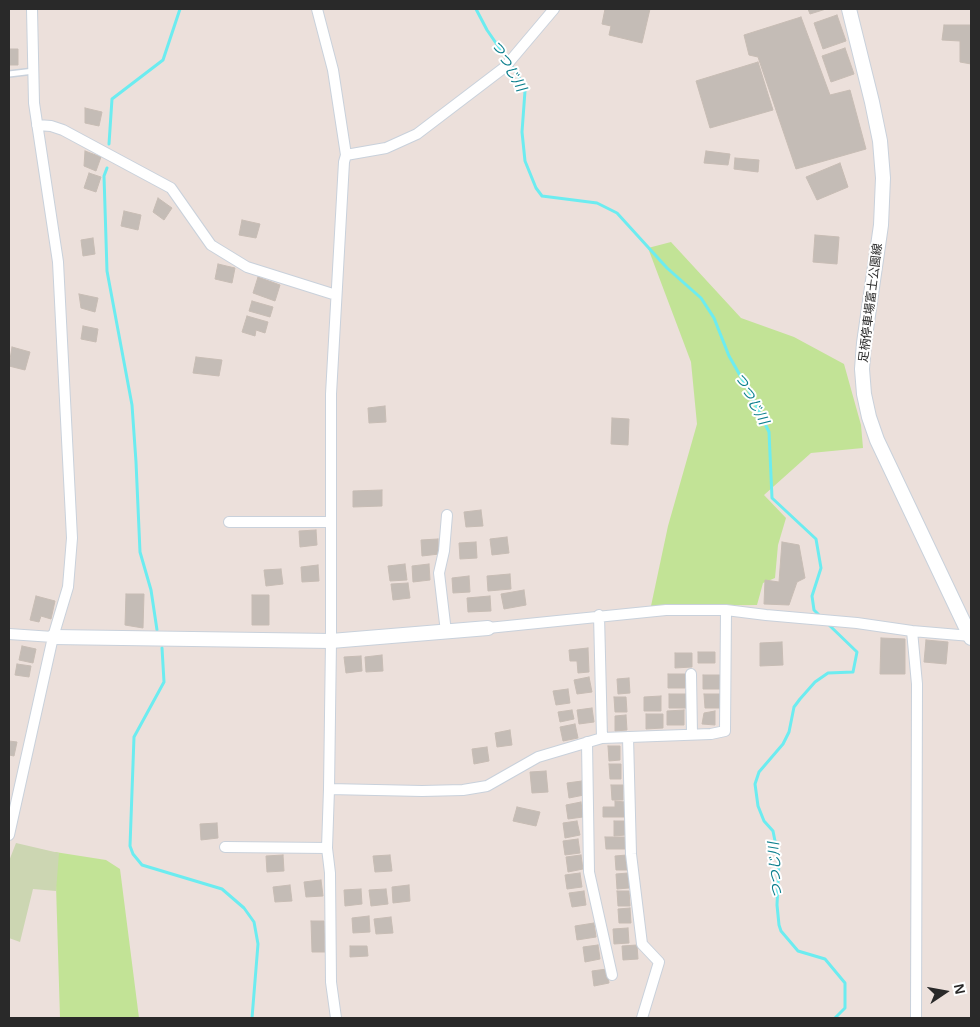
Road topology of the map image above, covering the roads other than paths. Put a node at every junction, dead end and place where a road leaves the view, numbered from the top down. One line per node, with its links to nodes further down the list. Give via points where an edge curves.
1 (32, 9): 5 (street)
2 (317, 9): 8 (street, via 333,70)
3 (554, 9): 8 (street, via 505,67 417,134 386,148)
4 (849, 9): 20 (main road, 足柄停車場富士公園線, via 880,141 883,178 881,225 864,343 864,394 877,440)
5 (34, 72): 6 (lane); 7 (street)
6 (9, 74)
7 (37, 125): 9 (street, via 64,130 172,188 211,245 247,267); 19 (street, via 58,262 72,538 68,587)
8 (346, 155): 9 (street)
9 (336, 295): 12 (street, via 331,394)
10 (447, 515): 17 (street, via 439,574)
11 (230, 522): 12 (street)
12 (331, 522): 21 (street)
13 (726, 610): 14 (street); 16 (street); 23 (street, via 725,731)
14 (599, 615): 15 (street); 25 (street)
15 (488, 628): 17 (main road)
16 (912, 631): 20 (street); 34 (street, via 917,684)
17 (446, 632): 21 (main road)
18 (9, 634): 19 (street)
19 (53, 637): 21 (main road); 28 (street)
20 (971, 637)
21 (331, 641): 27 (street)
22 (691, 674): 23 (street)
23 (692, 734): 24 (street)
24 (628, 737): 25 (street); 33 (street, via 630,854 642,944 659,962)
25 (602, 738): 26 (street)
26 (587, 742): 27 (street, via 538,757 487,786 422,791); 31 (street, via 589,872)
27 (329, 789): 30 (street)
28 (9, 835)
29 (225, 847): 30 (street)
30 (326, 848): 32 (street, via 330,873 331,982)
31 (612, 975)
32 (336, 1018)
33 (642, 1018)
34 (916, 1018)

